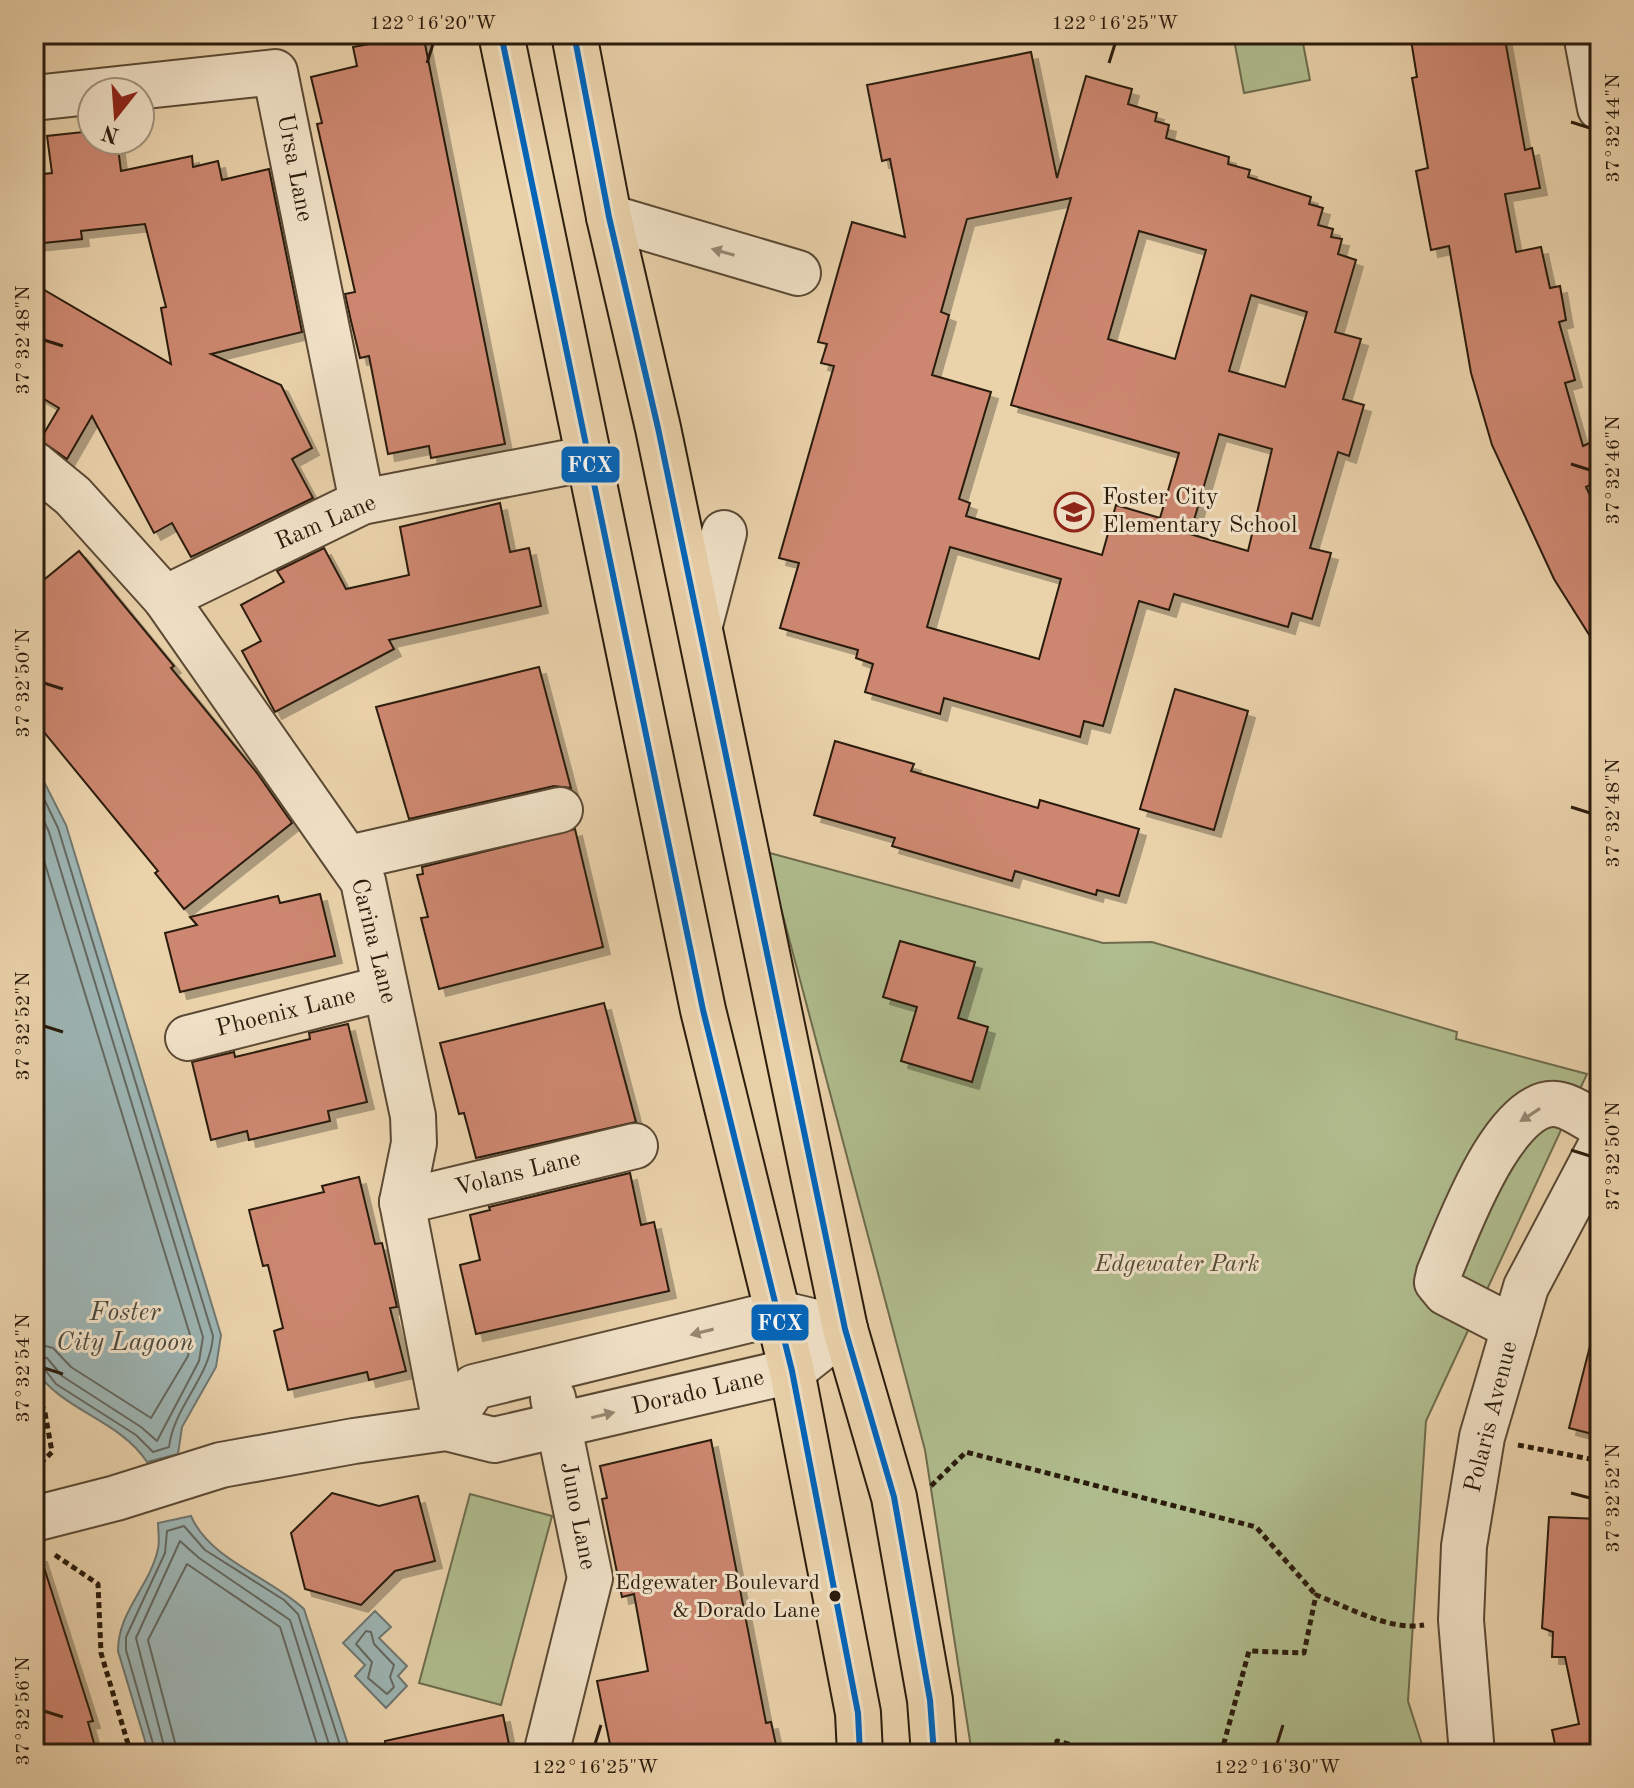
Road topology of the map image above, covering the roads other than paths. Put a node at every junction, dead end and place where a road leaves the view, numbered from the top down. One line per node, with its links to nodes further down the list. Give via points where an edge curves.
1 (501, 34): 8 (main road)
2 (574, 34): 6 (main road)
3 (1586, 34): 5 (street)
4 (34, 98): 10 (street, Ursa Lane, via 275,72)
5 (1600, 108)
6 (609, 217): 7 (street, one-way to 6); 13 (main road)
7 (798, 273)
8 (590, 458): 10 (street, Ram Lane); 22 (main road, via 703,1010)
9 (34, 464): 12 (street, Carina Lane, via 73,496)
10 (362, 502): 12 (street, Ram Lane)
11 (724, 533): 13 (street)
12 (165, 598): 15 (street, Carina Lane)
13 (700, 625): 24 (main road)
14 (560, 810): 15 (street)
15 (349, 858): 16 (street, Carina Lane, via 363,881)
16 (385, 988): 17 (street, Phoenix Lane); 21 (street, Carina Lane, via 413,1116 414,1143)
17 (188, 1038)
18 (1600, 1125): 23 (street, one-way to 23, via 1552,1104 1508,1131 1439,1273 1437,1282 1446,1293)
19 (635, 1146): 21 (street, Volans Lane)
20 (1600, 1147): 23 (street, Polaris Avenue, via 1526,1287)
21 (402, 1202): 28 (street, Carina Lane)
22 (778, 1313): 24 (street); 25 (street, one-way to 25); 26 (main road)
23 (1514, 1328): 33 (street, Polaris Avenue, via 1482,1437 1464,1546 1461,1620)
24 (845, 1329): 26 (street, Dorado Lane); 32 (main road, via 894,1497 930,1700)
25 (547, 1370): 27 (street, Juno Lane); 28 (street, via 474,1387)
26 (792, 1371): 27 (street, Dorado Lane, one-way to 26); 31 (main road, via 858,1713)
27 (559, 1425): 28 (street, Dorado Lane, via 494,1440); 30 (street, Juno Lane, via 590,1578)
28 (446, 1428): 29 (street, Dorado Lane, via 221,1465 116,1498)
29 (41, 1536)
30 (546, 1754)
31 (860, 1754)
32 (934, 1754)
33 (1472, 1754)

